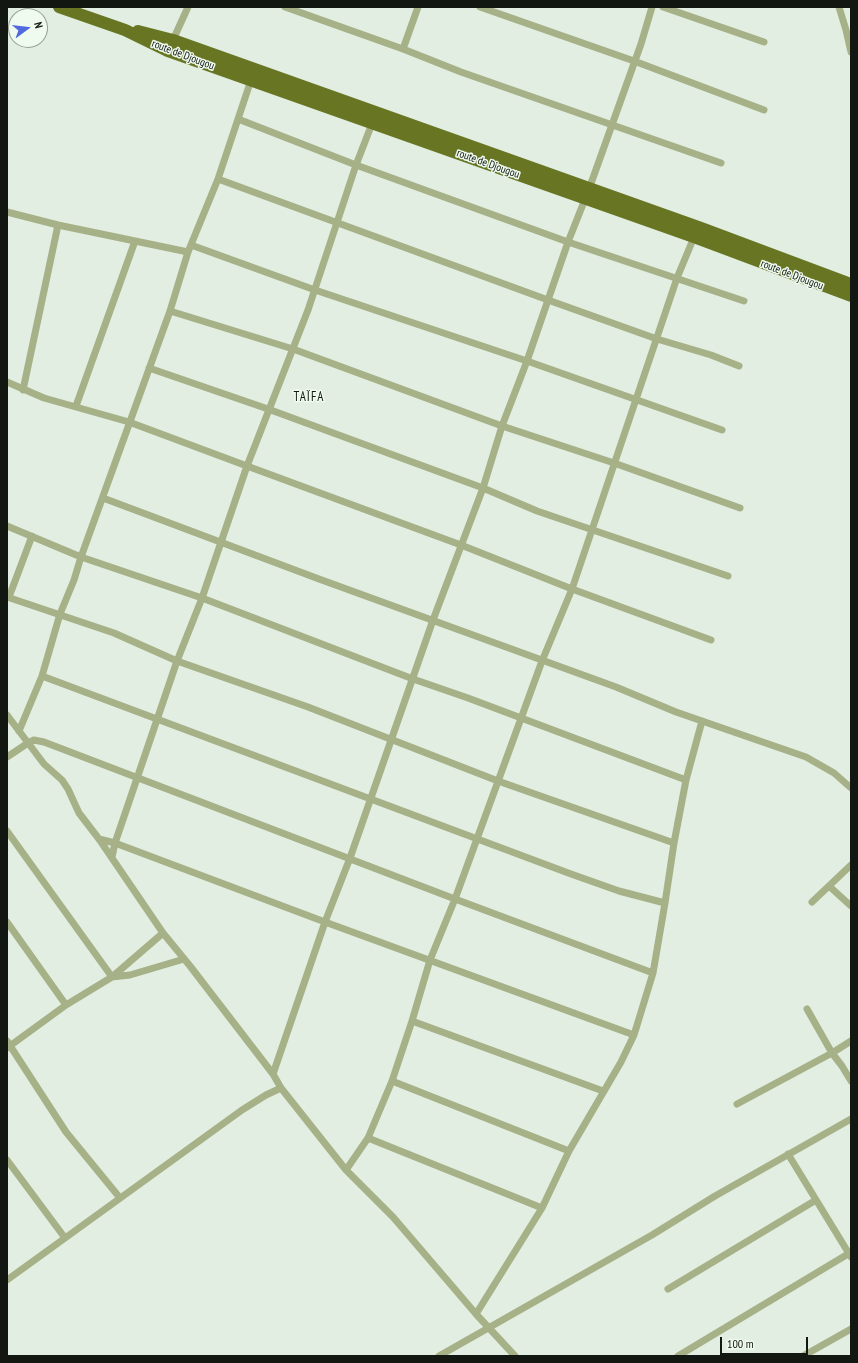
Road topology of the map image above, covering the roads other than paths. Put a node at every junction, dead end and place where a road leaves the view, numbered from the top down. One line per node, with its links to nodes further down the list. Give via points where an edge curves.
1 (59, 7): 9 (highway, route de Djougou)
2 (188, 7): 10 (street)
3 (285, 7): 12 (street)
4 (418, 7): 12 (street)
5 (480, 7): 15 (street)
6 (652, 7): 15 (street)
7 (663, 7): 11 (street)
8 (839, 7): 13 (street)
9 (125, 30): 10 (highway, route de Djougou); 14 (highway, route de Djougou, via 168,51)
10 (173, 40): 14 (highway, route de Djougou)
11 (764, 42)
12 (403, 50): 20 (street)
13 (851, 52)
14 (213, 61): 16 (highway, route de Djougou); 18 (highway, route de Djougou)
15 (634, 61): 17 (street); 20 (street)
16 (251, 80): 18 (highway, route de Djougou); 19 (street)
17 (764, 110)
18 (374, 118): 22 (street); 24 (highway, route de Djougou, via 481,161)
19 (238, 119): 22 (street); 23 (street)
20 (612, 124): 21 (street); 24 (street)
21 (721, 163)
22 (356, 165): 26 (street); 30 (street)
23 (218, 179): 26 (street); 31 (street)
24 (587, 194): 28 (highway, route de Djougou); 30 (street); 34 (highway, route de Djougou)
25 (7, 212): 27 (street)
26 (337, 223): 35 (street); 37 (street)
27 (58, 225): 29 (street); 46 (street)
28 (694, 237): 33 (street); 36 (highway, route de Djougou)
29 (135, 241): 32 (street); 48 (street)
30 (568, 242): 33 (street); 37 (street)
31 (191, 245): 32 (street); 35 (street)
32 (188, 252): 39 (street)
33 (677, 278): 38 (street); 40 (street)
34 (851, 284)
35 (315, 290): 41 (street); 42 (street)
36 (851, 296)
37 (548, 300): 40 (street); 42 (street)
38 (744, 301)
39 (170, 311): 41 (street); 44 (street)
40 (657, 339): 43 (street, via 712,355); 47 (street)
41 (293, 349): 49 (street); 51 (street)
42 (527, 361): 47 (street); 51 (street)
43 (739, 366)
44 (149, 368): 49 (street); 50 (street)
45 (7, 382): 46 (street)
46 (23, 390): 48 (street)
47 (635, 400): 52 (street); 53 (street)
48 (76, 406): 50 (street)
49 (268, 409): 54 (street); 55 (street)
50 (129, 422): 54 (street); 56 (street)
51 (502, 426): 53 (street); 55 (street)
52 (722, 430)
53 (614, 463): 57 (street); 59 (street)
54 (247, 466): 61 (street); 62 (street)
55 (483, 488): 59 (street, via 537,511); 62 (street)
56 (103, 498): 61 (street); 63 (street)
57 (740, 508)
58 (7, 526): 60 (street)
59 (592, 529): 64 (street); 65 (street)
60 (32, 536): 63 (street); 66 (street)
61 (220, 542): 67 (street); 69 (street)
62 (461, 545): 65 (street); 69 (street)
63 (81, 557): 67 (street); 68 (street)
64 (728, 576)
65 (572, 589): 70 (street); 72 (street)
66 (8, 597): 68 (street)
67 (202, 598): 71 (street); 74 (street)
68 (60, 614): 71 (street, via 114,633); 73 (street)
69 (433, 620): 72 (street); 74 (street)
70 (711, 640)
71 (177, 661): 76 (street); 80 (street)
72 (542, 661): 77 (street); 78 (street)
73 (42, 676): 76 (street); 79 (street)
74 (413, 679): 77 (street); 80 (street)
75 (7, 716): 79 (street)
76 (158, 719): 83 (street); 87 (street)
77 (521, 719): 84 (street); 85 (street)
78 (702, 721): 84 (street); 86 (street, via 806,757 834,773)
79 (19, 731): 81 (street)
80 (391, 739): 85 (street); 87 (street)
81 (28, 743): 82 (street); 83 (street, via 34,740 44,742); 89 (street, via 44,764 62,780 79,813)
82 (7, 758)
83 (138, 778): 91 (street); 94 (street)
84 (686, 780): 92 (street)
85 (498, 781): 90 (street); 92 (street)
86 (851, 788)
87 (371, 799): 90 (street); 94 (street)
88 (7, 831): 107 (street)
89 (99, 839): 91 (street); 93 (street)
90 (477, 839): 97 (street); 99 (street, via 612,888)
91 (115, 843): 93 (street); 102 (street)
92 (674, 843): 99 (street)
93 (112, 857): 103 (street)
94 (350, 858): 97 (street); 102 (street)
95 (851, 865): 96 (street)
96 (829, 886): 98 (street); 100 (street)
97 (455, 899): 105 (street); 106 (street)
98 (812, 902)
99 (665, 903): 106 (street)
100 (851, 906)
101 (7, 922): 108 (street)
102 (325, 922): 105 (street); 115 (street)
103 (163, 932): 104 (street); 107 (street)
104 (184, 959): 107 (street, via 130,975); 115 (street)
105 (430, 960): 110 (street); 111 (street)
106 (654, 973): 111 (street)
107 (112, 977): 108 (street)
108 (66, 1005): 113 (street)
109 (807, 1009): 114 (street)
110 (412, 1021): 116 (street); 119 (street)
111 (634, 1035): 119 (street)
112 (851, 1041): 114 (street)
113 (8, 1045): 127 (street, via 66,1132)
114 (832, 1053): 117 (street); 120 (street)
115 (273, 1074): 118 (street)
116 (392, 1081): 122 (street); 123 (street)
117 (851, 1081)
118 (281, 1088): 126 (street); 127 (street, via 242,1110)
119 (603, 1091): 123 (street)
120 (737, 1104)
121 (851, 1119): 124 (street)
122 (368, 1138): 126 (street); 129 (street)
123 (569, 1151): 129 (street)
124 (788, 1154): 128 (street); 135 (street, via 652,1235)
125 (7, 1160): 130 (street)
126 (346, 1170): 134 (street, via 393,1217)
127 (120, 1198): 130 (street)
128 (816, 1200): 131 (street); 133 (street)
129 (542, 1208): 134 (street)
130 (65, 1238): 132 (street)
131 (850, 1256): 139 (street)
132 (8, 1278)
133 (668, 1289)
134 (476, 1314): 135 (street)
135 (488, 1327): 137 (street); 138 (street)
136 (851, 1329): 140 (street)
137 (439, 1356)
138 (515, 1356)
139 (678, 1356)
140 (803, 1356)

